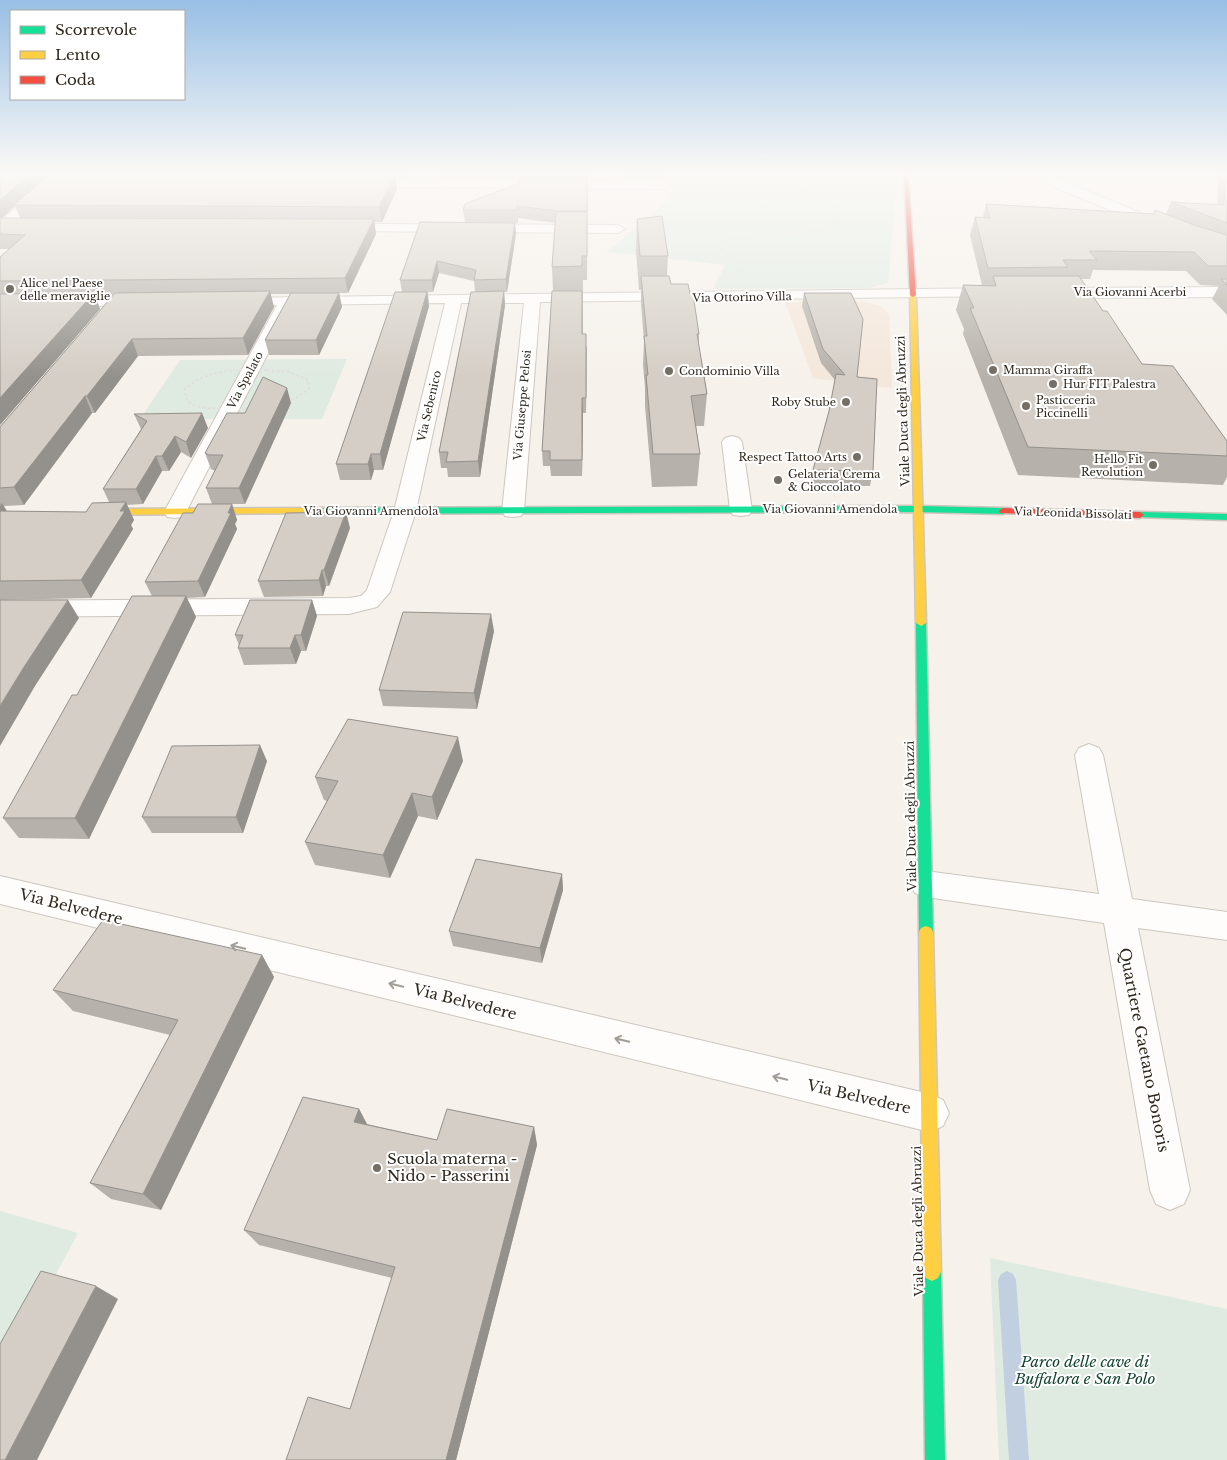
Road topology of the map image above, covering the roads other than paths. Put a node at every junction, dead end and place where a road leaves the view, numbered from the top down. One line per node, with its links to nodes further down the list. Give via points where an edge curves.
1 (910, 240): 7 (main road, Viale Duca degli Abruzzi)
2 (1195, 240): 3 (street)
3 (1227, 251)
4 (1227, 292): 6 (street, Via Giovanni Acerbi)
5 (1009, 293): 7 (street)
6 (1039, 293)
7 (913, 294): 8 (street, Via Ottorino Villa); 17 (main road, Viale Duca degli Abruzzi)
8 (532, 299): 9 (street, Via Ottorino Villa); 19 (street, Via Giuseppe Pelosi)
9 (454, 300): 10 (street, Via Ottorino Villa); 22 (street, Via Sebenico)
10 (287, 301): 13 (street, Via Ottorino Villa); 21 (street, Via Spalato)
11 (116, 302): 12 (street); 14 (street); 15 (street)
12 (154, 302)
13 (220, 302)
14 (0, 303)
15 (98, 323)
16 (732, 442): 18 (street)
17 (920, 509): 18 (main road, Via Giovanni Amendola); 23 (main road, Via Leonida Bissolati); 26 (main road, Viale Duca degli Abruzzi)
18 (741, 510): 19 (main road, Via Giovanni Amendola)
19 (513, 511): 22 (main road, Via Giovanni Amendola)
20 (78, 512): 21 (main road, Via Giovanni Amendola)
21 (175, 512): 22 (main road, Via Giovanni Amendola)
22 (405, 512): 24 (street, Via Sebenico, via 378,592 369,602 349,606)
23 (1227, 517)
24 (0, 609)
25 (1089, 755): 28 (street, Quartiere Gaetano Bonoris)
26 (926, 884): 28 (street); 30 (main road, Viale Duca degli Abruzzi)
27 (0, 890): 30 (street, Via Belvedere, one-way to 27)
28 (1118, 911): 29 (street); 31 (street, Quartiere Gaetano Bonoris)
29 (1227, 926)
30 (930, 1113): 32 (main road, Viale Duca degli Abruzzi)
31 (1170, 1190)
32 (935, 1460)

